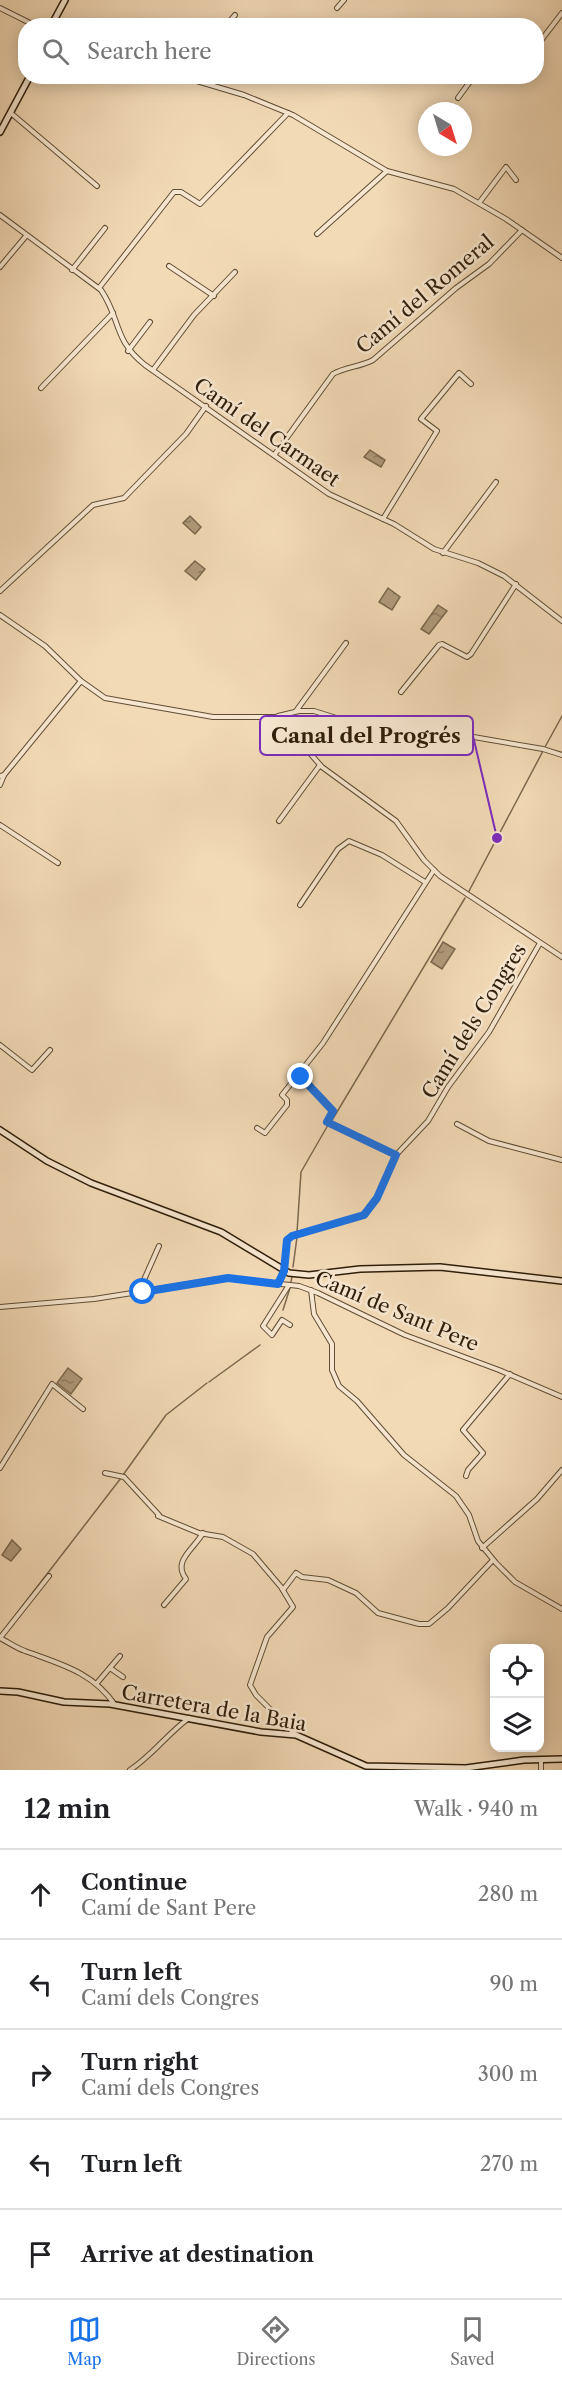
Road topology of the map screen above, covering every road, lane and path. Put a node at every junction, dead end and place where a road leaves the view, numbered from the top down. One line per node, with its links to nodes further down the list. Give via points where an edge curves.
1 (65, 0): 8 (main road)
2 (344, 0): 4 (street)
3 (0, 8): 7 (street)
4 (337, 8)
5 (562, 13): 10 (street)
6 (235, 15): 9 (street)
7 (20, 18)
8 (55, 18)
9 (233, 18)
10 (544, 37)
11 (26, 84): 16 (main road)
12 (206, 84): 15 (street, via 244,94)
13 (468, 84): 14 (street)
14 (458, 98)
15 (288, 113): 18 (street); 34 (street, via 200,204 174,192)
16 (12, 114): 17 (main road); 20 (street)
17 (0, 132)
18 (387, 171): 21 (street, via 453,189); 25 (street)
19 (516, 180): 21 (street, via 506,167)
20 (97, 186)
21 (479, 203): 24 (street)
22 (0, 215): 26 (street, Camí del Carmaet)
23 (105, 228): 32 (street)
24 (522, 230): 28 (street); 43 (street, Camí del Romeral, via 489,264 373,360 333,374)
25 (317, 234)
26 (26, 236): 31 (street); 32 (street, Camí del Carmaet)
27 (562, 248): 28 (street)
28 (556, 254): 29 (street)
29 (562, 258)
30 (169, 266): 35 (street)
31 (0, 267)
32 (72, 270): 34 (street, Camí del Carmaet)
33 (235, 272): 35 (street)
34 (99, 288): 36 (street, Camí del Carmaet)
35 (214, 296): 39 (street, via 194,315)
36 (113, 313): 38 (street, Camí del Carmaet); 41 (street)
37 (150, 322): 38 (street)
38 (128, 351): 39 (street, Camí del Carmaet)
39 (153, 370): 42 (street, Camí del Carmaet)
40 (471, 384): 45 (street, via 459,373 421,419 437,431)
41 (41, 388)
42 (206, 406): 43 (street, Camí del Carmaet); 48 (street, via 186,434 124,498 93,505)
43 (275, 454): 45 (street, Camí del Carmaet, via 328,494)
44 (496, 482): 46 (street)
45 (383, 519): 46 (street, Camí del Carmaet)
46 (443, 553): 47 (street, Camí del Carmaet, via 478,563)
47 (516, 584): 50 (street, Camí del Carmaet); 53 (street, via 471,654 467,657 439,645)
48 (0, 591)
49 (0, 615): 52 (street, via 45,646)
50 (562, 621)
51 (346, 643): 54 (street)
52 (81, 681): 55 (street, via 105,698 140,706 213,717); 58 (street)
53 (401, 692)
54 (296, 711): 55 (street); 56 (street, via 314,711 406,736 462,735)
55 (278, 717): 57 (street)
56 (562, 755)
57 (320, 765): 60 (street); 63 (street, via 396,821)
58 (2, 776): 59 (street)
59 (0, 785)
60 (279, 821)
61 (0, 825): 62 (street)
62 (58, 863)
63 (434, 870): 64 (street); 66 (street)
64 (425, 882): 65 (street, via 382,855 349,842 338,849); 70 (street, via 323,1042)
65 (300, 905)
66 (540, 943): 67 (street); 74 (street, Camí dels Congres, via 489,1032 428,1121)
67 (562, 957)
68 (0, 1045): 69 (street, via 32,1070)
69 (50, 1050)
70 (296, 1074): 72 (street, via 282,1095 287,1105 265,1133); 74 (street, via 333,1111 327,1122)
71 (456, 1124): 75 (street, via 489,1141)
72 (257, 1128)
73 (0, 1130): 77 (main road, via 47,1161 91,1183 221,1232)
74 (396, 1155): 77 (street, Camí dels Congres, via 377,1198 364,1215 287,1240)
75 (562, 1160)
76 (159, 1246): 82 (street, via 143,1282)
77 (284, 1271): 78 (main road, via 309,1275 440,1267); 79 (street, Camí dels Congres)
78 (562, 1281)
79 (278, 1284): 80 (street, Camí de Sant Pere); 82 (street, Camí de Sant Pere, via 228,1278)
80 (289, 1285): 81 (street, Camí de Sant Pere); 84 (street, via 263,1326 272,1335 282,1320)
81 (311, 1290): 85 (street, Camí de Sant Pere, via 405,1335); 93 (street, via 314,1314 332,1344 335,1380 404,1455 456,1496 469,1515)
82 (143, 1292): 83 (street, Camí de Sant Pere)
83 (0, 1307)
84 (290, 1325)
85 (510, 1374): 86 (street, Camí de Sant Pere); 91 (street, via 463,1430 483,1453)
86 (562, 1397)
87 (84, 1408): 88 (street, via 52,1384)
88 (0, 1467)
89 (562, 1470): 93 (street, via 537,1499)
90 (105, 1473): 92 (street, via 124,1477 159,1515)
91 (466, 1476)
92 (203, 1533): 96 (street, via 223,1537 253,1554); 97 (street, via 180,1562 180,1572 186,1579)
93 (482, 1548): 94 (street)
94 (493, 1560): 96 (street, via 429,1624 378,1613 356,1593 328,1580 296,1573); 98 (street, via 515,1582)
95 (50, 1576): 99 (street)
96 (283, 1590): 107 (street, via 293,1607 267,1637 250,1685)
97 (164, 1605)
98 (562, 1609)
99 (0, 1638): 103 (street, via 22,1650 68,1665)
100 (120, 1656): 101 (street)
101 (110, 1668): 102 (street); 103 (street)
102 (123, 1677)
103 (97, 1683): 105 (street)
104 (0, 1691): 105 (main road, Carretera de la Baia, via 64,1702)
105 (115, 1705): 106 (main road, Carretera de la Baia)
106 (189, 1718): 107 (main road, Carretera de la Baia); 111 (street)
107 (296, 1735): 110 (main road, Carretera de la Baia, via 366,1766)
108 (562, 1759): 109 (main road, Carretera de la Baia)
109 (541, 1760): 110 (main road, Carretera de la Baia); 112 (street)
110 (418, 1769)
111 (130, 1770)
112 (541, 1770)

